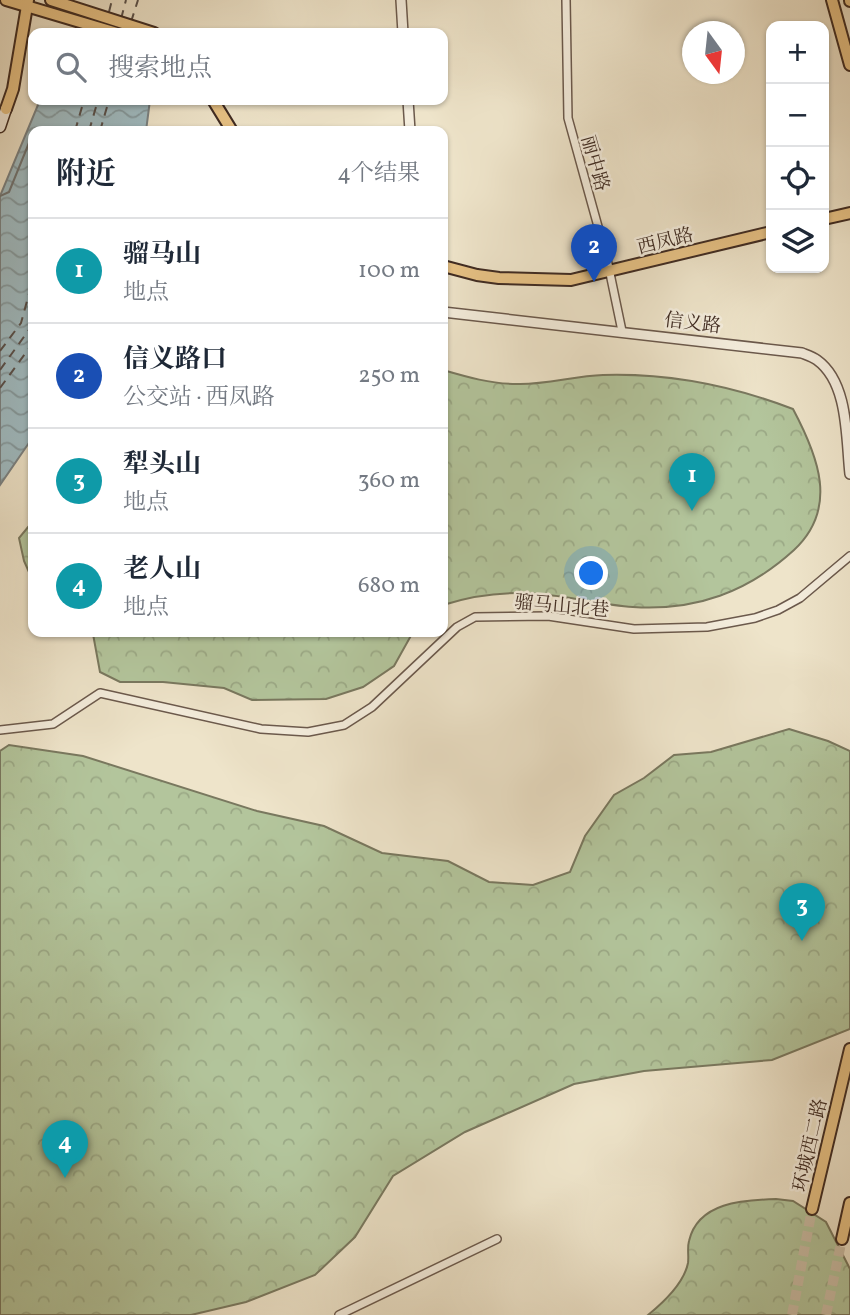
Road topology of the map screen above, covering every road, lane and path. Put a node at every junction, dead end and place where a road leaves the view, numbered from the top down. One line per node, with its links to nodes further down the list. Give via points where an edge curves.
1 (6, 0): 6 (main road)
2 (401, 0): 9 (street)
3 (566, 0): 21 (street, 丽中路, via 568,118)
4 (832, 0): 10 (main road)
5 (53, 1): 8 (main road)
6 (24, 2): 7 (main road); 13 (main road, via 13,89)
7 (100, 28)
8 (138, 28)
9 (403, 28)
10 (850, 65)
11 (216, 105): 14 (main road)
12 (408, 105): 15 (street)
13 (6, 109): 16 (main road)
14 (229, 126)
15 (410, 126)
16 (0, 127)
17 (850, 213): 18 (main road)
18 (829, 218)
19 (766, 233): 21 (main road, 西凤路)
20 (448, 267): 21 (main road, 西凤路, via 525,280 570,280)
21 (610, 272): 23 (street, 丽中路)
22 (448, 313): 23 (street, 信义路)
23 (622, 331): 24 (street, 信义路, via 802,353 817,360 837,389)
24 (850, 474)
25 (850, 556): 26 (street, 骝马山北巷, via 800,598 755,618 707,627 634,629 548,616 475,617)
26 (448, 635)
27 (446, 637): 28 (street, 骝马山北巷, via 372,707 344,725 307,733 261,729 100,693 53,724)
28 (0, 730)
29 (850, 1049): 31 (main road, 环城西二路)
30 (850, 1203): 33 (main road)
31 (812, 1209)
32 (497, 1239): 34 (street)
33 (842, 1239)
34 (339, 1315)

